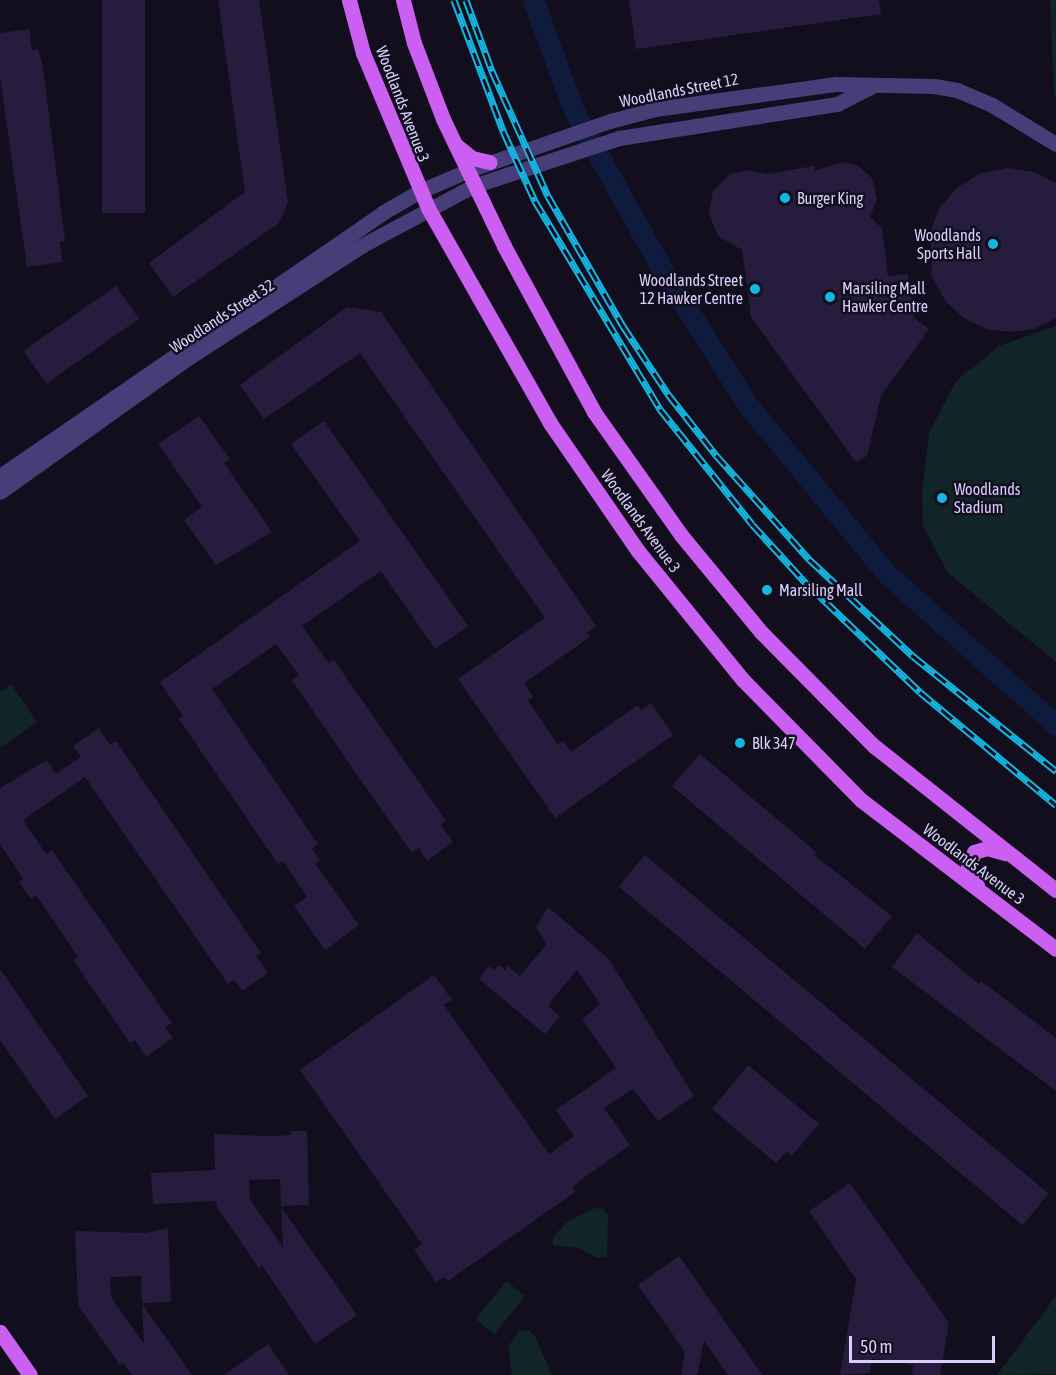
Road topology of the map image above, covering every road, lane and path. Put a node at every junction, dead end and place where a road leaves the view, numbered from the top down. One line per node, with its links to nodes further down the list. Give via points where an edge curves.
1 (349, 0): 9 (main road, Woodlands Avenue 3, via 363,53)
2 (403, 0): 4 (main road, Woodlands Avenue 3, via 414,43)
3 (871, 87): 5 (street, Woodlands Street 12, via 957,90 992,105); 6 (street, Woodlands Street 12, via 836,84 655,109); 8 (street, Woodlands Street 12, via 837,104 615,140)
4 (452, 140): 6 (main road, via 472,158); 7 (main road, Woodlands Avenue 3)
5 (1056, 144)
6 (490, 162): 7 (street, Woodlands Street 12)
7 (466, 172): 8 (main road, Woodlands Avenue 3); 9 (street, Woodlands Street 32)
8 (473, 186): 10 (street, Woodlands Street 32); 13 (main road, Woodlands Avenue 3, via 594,412 681,535 760,632 874,746)
9 (420, 191): 10 (main road, Woodlands Avenue 3); 11 (street, Woodlands Street 32)
10 (428, 208): 12 (street, Woodlands Street 32, via 361,246 185,360); 15 (main road, Woodlands Avenue 3, via 550,423 638,551 743,680 861,800)
11 (3, 467)
12 (0, 492)
13 (1011, 855): 14 (main road, Woodlands Avenue 3); 15 (main road, via 987,848 974,852 968,867)
14 (1056, 890)
15 (982, 892): 16 (main road, Woodlands Avenue 3)
16 (1056, 949)
17 (0, 1332): 18 (main road)
18 (30, 1375)

